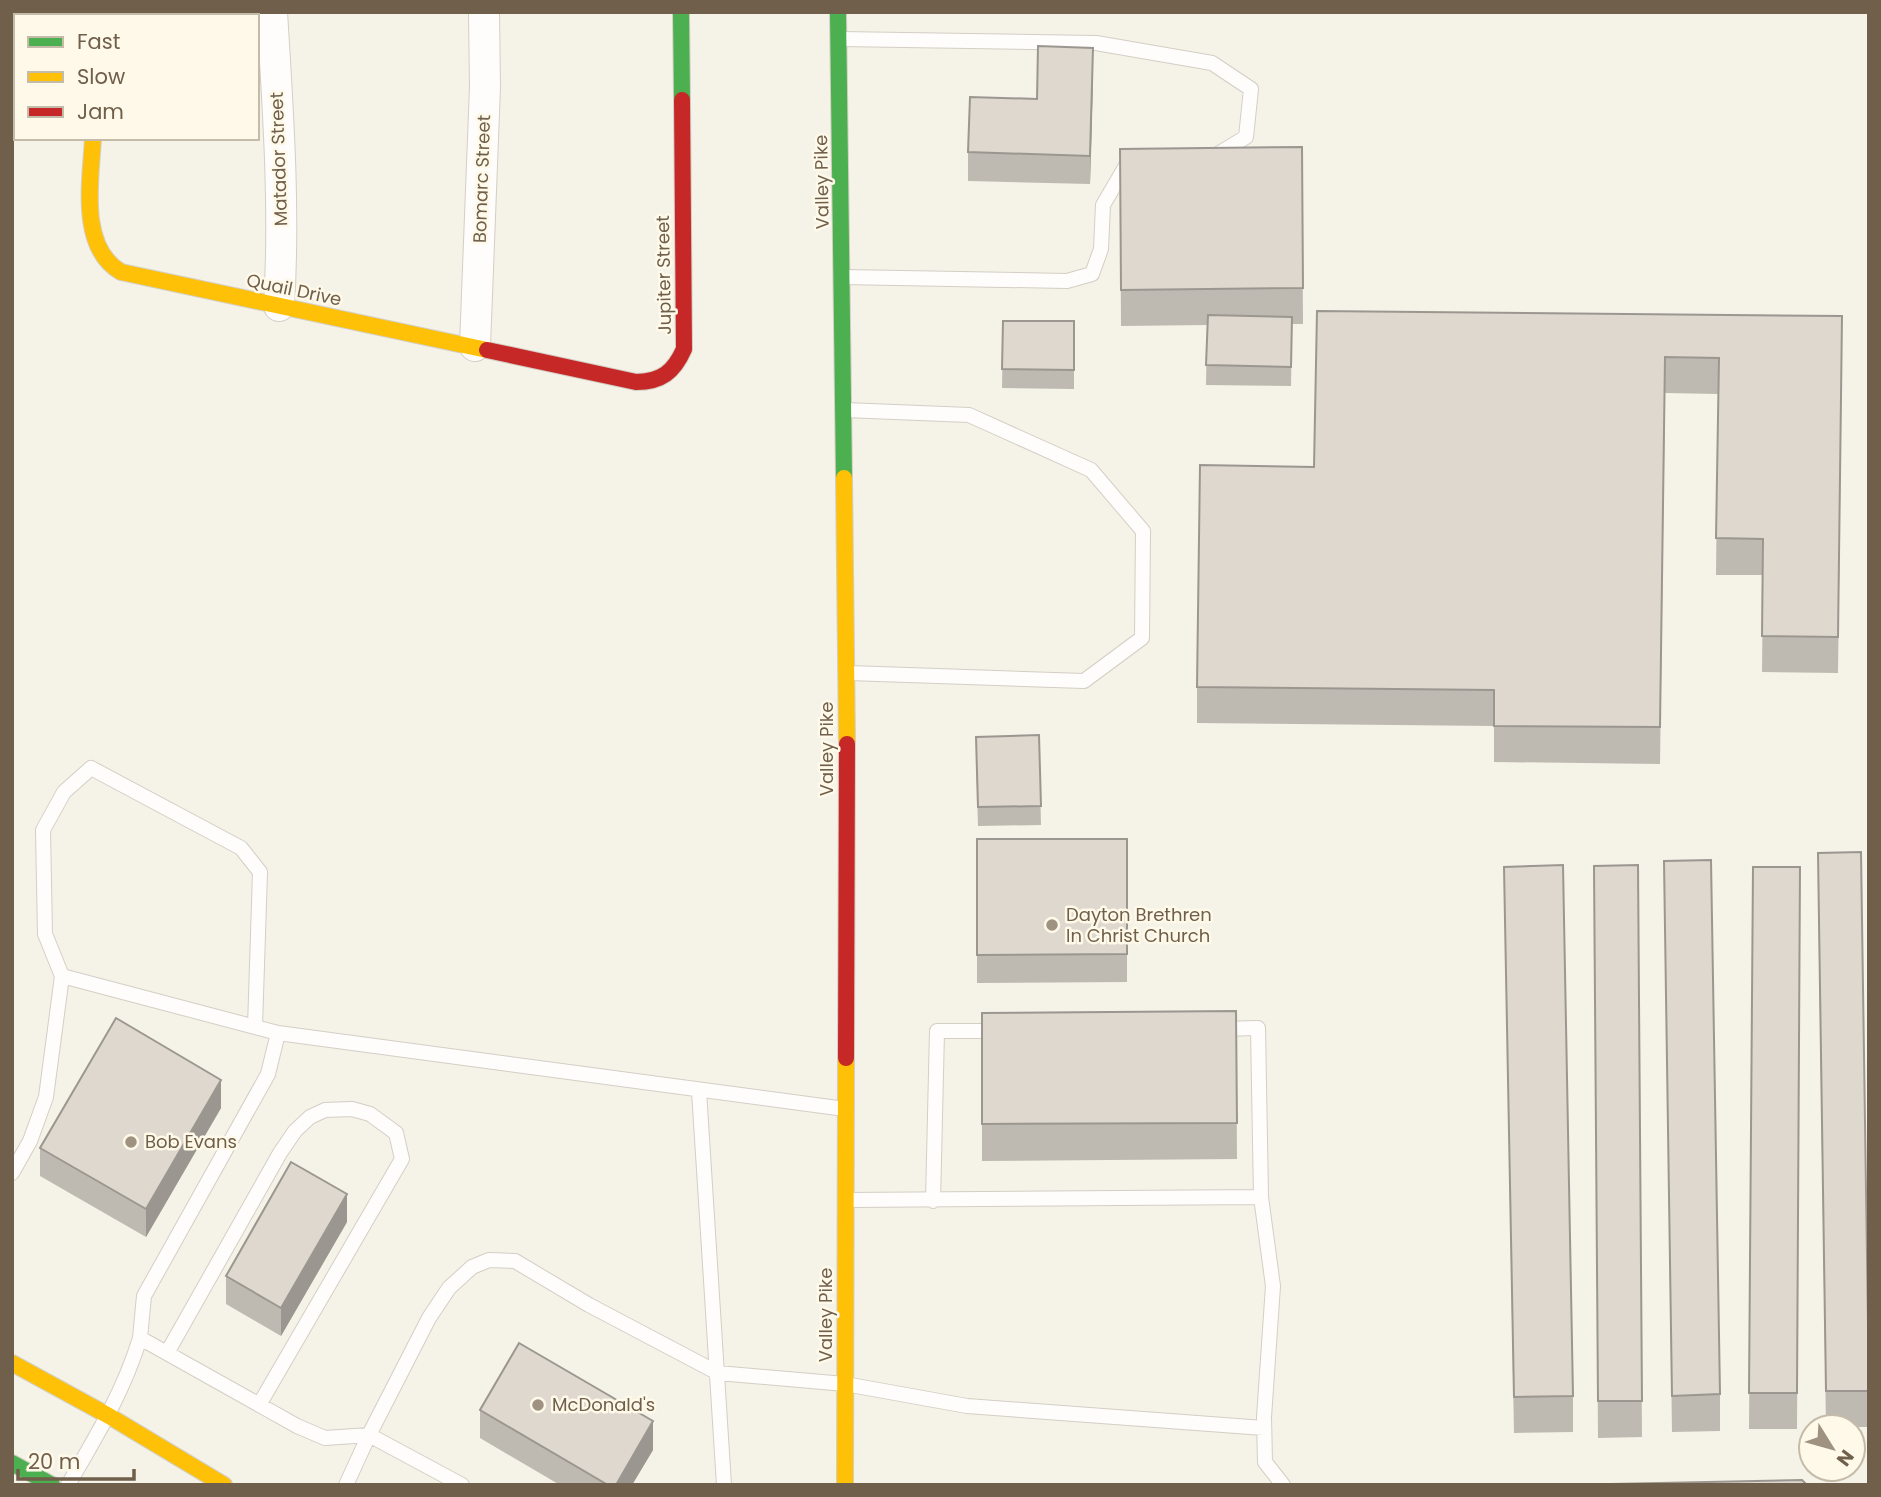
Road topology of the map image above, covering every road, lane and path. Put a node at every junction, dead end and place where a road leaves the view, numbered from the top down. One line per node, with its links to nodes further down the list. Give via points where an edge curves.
1 (272, 12): 10 (street, Matador Street, via 279,118)
2 (484, 12): 11 (street, Bomarc Street)
3 (681, 12): 11 (street, Jupiter Street, via 684,349 678,365 666,377 636,382)
4 (838, 12): 5 (street, Valley Pike)
5 (838, 39): 7 (lane, via 1096,43 1212,63 1251,89 1246,136 1215,157); 9 (street, Valley Pike)
6 (93, 140): 10 (street, Quail Drive, via 94,241 109,263 126,274)
7 (1203, 157)
8 (1140, 160): 9 (lane, via 1127,164 1103,205 1101,249 1093,274 1067,281)
9 (842, 276): 12 (street, Valley Pike)
10 (279, 306): 11 (street, Quail Drive)
11 (475, 346)
12 (844, 410): 13 (street, Valley Pike); 13 (lane, via 969,415 1091,470 1143,531 1142,638 1084,681)
13 (846, 673): 20 (street, Valley Pike)
14 (62, 976): 15 (lane); 15 (lane, via 45,934 43,830 64,792 91,768 241,848 260,872); 21 (lane, via 46,1097)
15 (255, 1027): 18 (lane)
16 (1202, 1029): 22 (lane, via 1258,1028)
17 (1020, 1031): 24 (lane, via 937,1031)
18 (278, 1033): 19 (lane); 25 (lane, via 268,1074 145,1296)
19 (699, 1091): 20 (lane); 28 (lane)
20 (846, 1110): 23 (street, Valley Pike)
21 (12, 1173)
22 (1261, 1198): 24 (lane); 32 (lane, via 1273,1286)
23 (845, 1200): 24 (lane); 29 (street, Valley Pike)
24 (933, 1201)
25 (140, 1338): 26 (lane); 31 (lane)
26 (167, 1353): 30 (lane); 30 (lane, via 295,1131 325,1110 370,1114 396,1133 402,1159)
27 (12, 1363): 31 (street)
28 (718, 1373): 29 (lane); 33 (lane, via 516,1261 489,1260 472,1267 449,1288); 40 (lane)
29 (845, 1384): 32 (lane, via 967,1406); 41 (street, Valley Pike)
30 (259, 1405): 33 (lane, via 325,1438)
31 (109, 1416): 36 (lane); 37 (street)
32 (1264, 1428): 42 (lane, via 1265,1462)
33 (369, 1435): 38 (lane); 39 (lane)
34 (12, 1463): 35 (street)
35 (52, 1485)
36 (68, 1485)
37 (224, 1485)
38 (346, 1485)
39 (462, 1485)
40 (724, 1485)
41 (845, 1485)
42 (1283, 1485)

